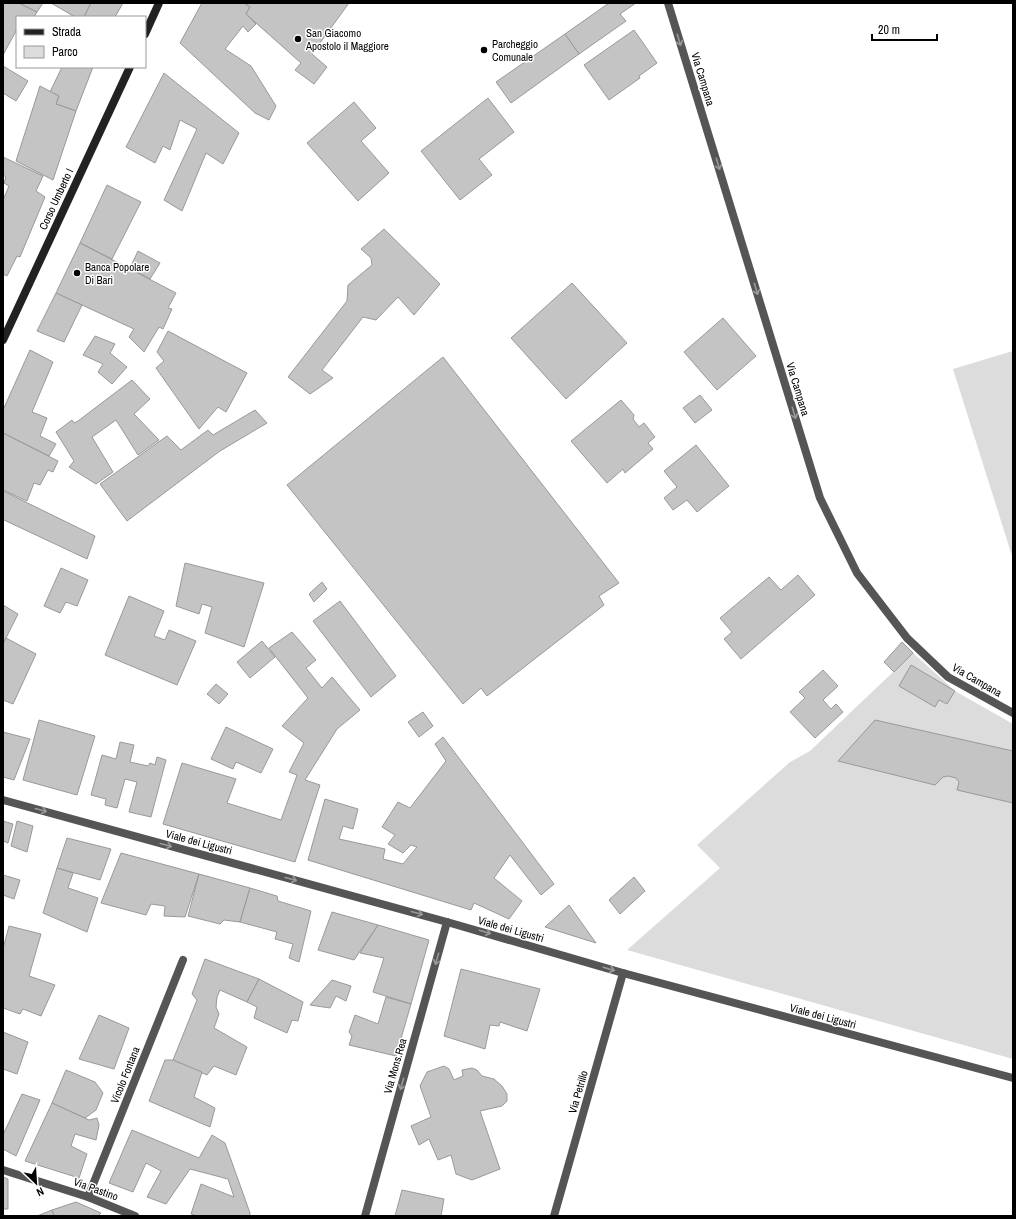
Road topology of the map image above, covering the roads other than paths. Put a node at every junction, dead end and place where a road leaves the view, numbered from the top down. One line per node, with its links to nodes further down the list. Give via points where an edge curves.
1 (160, 3): 3 (main road)
2 (668, 3): 6 (street, Via Campana, one-way to 6, via 820,498 857,573 906,638 948,677)
3 (146, 32)
4 (130, 68): 5 (main road, Corso Umberto I)
5 (3, 340)
6 (1013, 712)
7 (3, 800): 8 (street, Viale dei Ligustri, one-way to 8)
8 (447, 922): 10 (street, Viale dei Ligustri, one-way to 10); 15 (street, Via Mons.Rea, one-way to 15)
9 (183, 960): 13 (street, Vicolo Fontana)
10 (623, 973): 11 (street, Viale dei Ligustri); 16 (street, Via Petrillo)
11 (1013, 1078)
12 (3, 1170): 13 (street, Via Pastino)
13 (88, 1197): 14 (street, Via Pastino)
14 (135, 1216)
15 (365, 1216)
16 (554, 1216)

